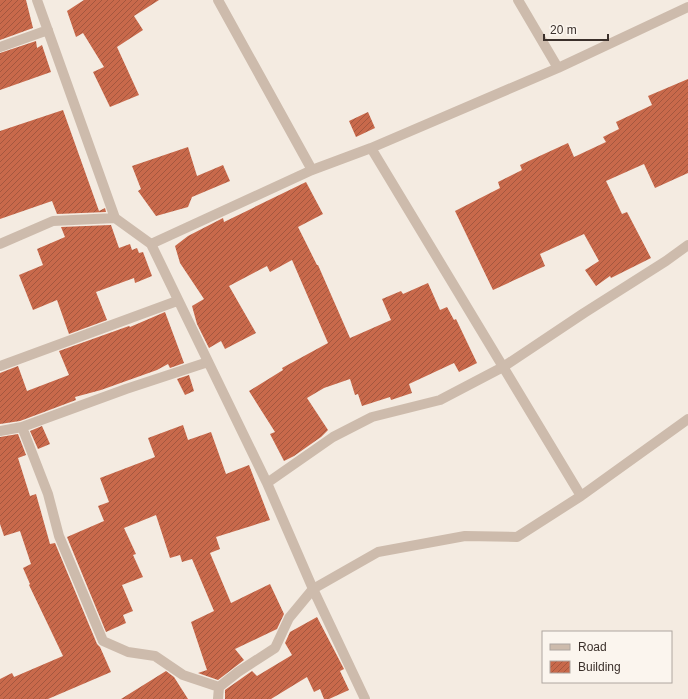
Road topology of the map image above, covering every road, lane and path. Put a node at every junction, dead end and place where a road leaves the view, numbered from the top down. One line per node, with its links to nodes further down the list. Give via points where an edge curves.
1 (37, 0): 5 (street)
2 (218, 0): 9 (street)
3 (518, 0): 7 (street)
4 (688, 7): 7 (street)
5 (48, 30): 6 (street); 10 (street)
6 (0, 47)
7 (558, 68): 8 (street)
8 (371, 148): 9 (street); 17 (street)
9 (312, 170): 12 (street)
10 (115, 218): 11 (street, via 53,221); 12 (street)
11 (0, 244)
12 (150, 244): 14 (street)
13 (688, 245): 17 (street)
14 (177, 301): 15 (street); 16 (street)
15 (208, 362): 19 (street); 21 (street)
16 (0, 366)
17 (504, 367): 21 (street, via 440,400 372,417 333,437); 22 (street)
18 (688, 420): 22 (street)
19 (22, 427): 20 (street); 24 (street, via 48,494 59,536 103,641 128,652 155,656 183,675)
20 (0, 430)
21 (268, 483): 23 (street)
22 (581, 496): 23 (street, via 517,537 465,536 378,552)
23 (313, 588): 24 (street, via 288,618 276,648); 26 (street)
24 (219, 687): 25 (street)
25 (218, 699)
26 (365, 699)

